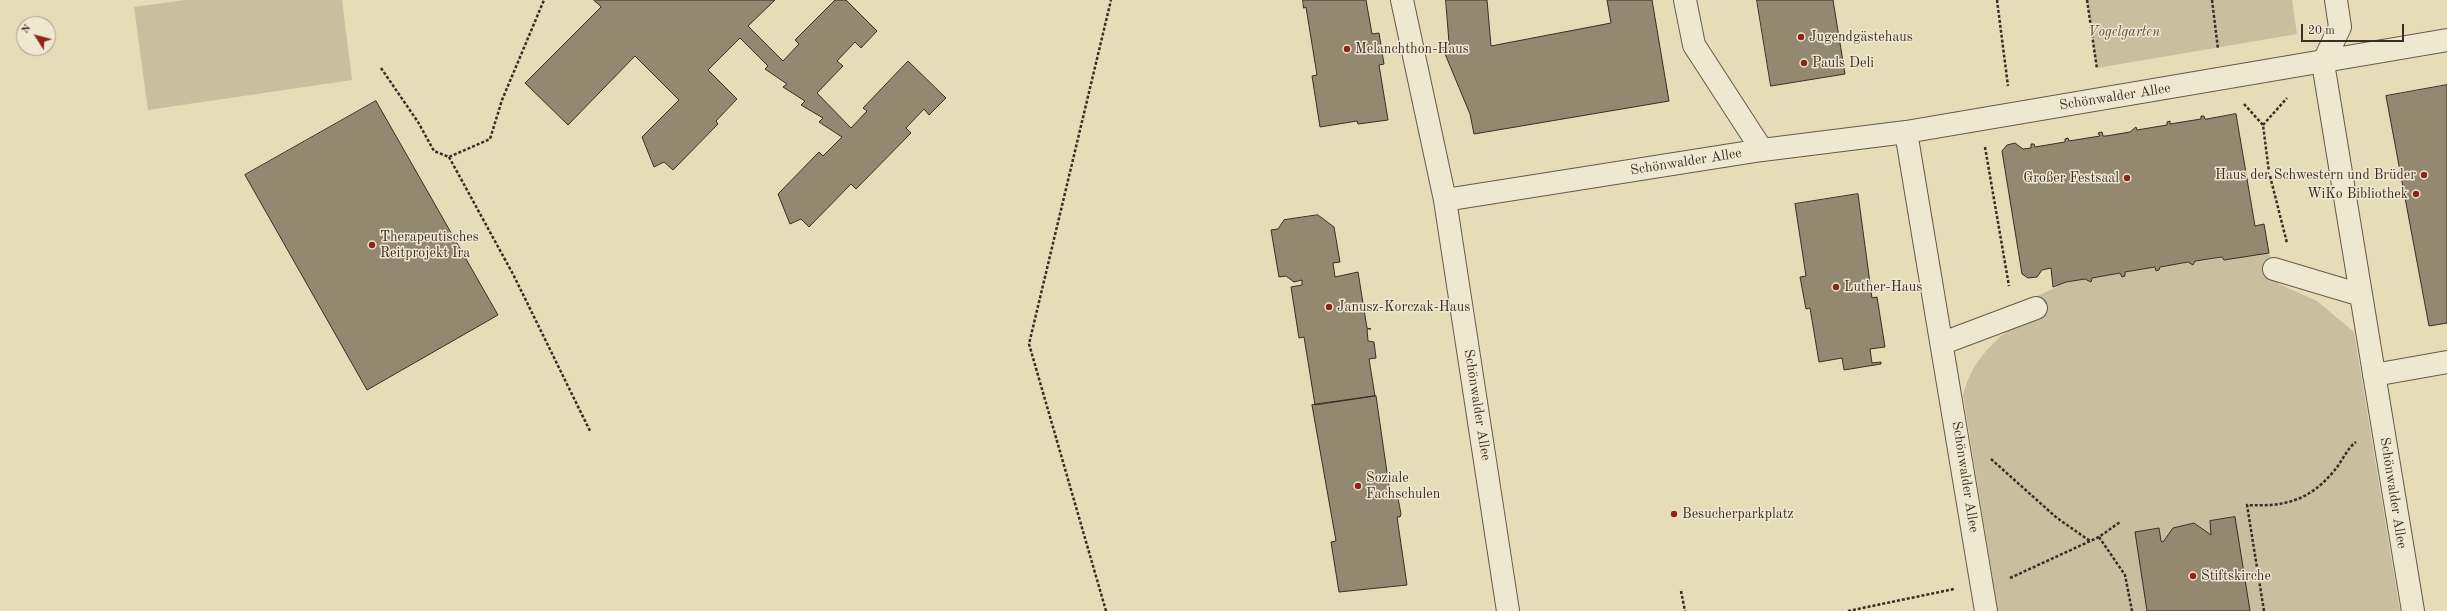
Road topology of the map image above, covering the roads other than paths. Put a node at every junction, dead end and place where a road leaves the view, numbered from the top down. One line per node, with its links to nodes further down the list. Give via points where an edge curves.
1 (1402, 0): 8 (street, Schönwalder Allee)
2 (1684, 0): 7 (street, Schönwalder Allee, via 1694,45)
3 (2336, 0): 5 (street, via 2340,27)
4 (2447, 40): 5 (street, Schönwalder Allee)
5 (2323, 63): 6 (street, Schönwalder Allee); 10 (street, Schönwalder Allee)
6 (1906, 132): 7 (street, Schönwalder Allee); 12 (street, Schönwalder Allee)
7 (1762, 150): 8 (street, Schönwalder Allee)
8 (1445, 200): 15 (street, Schönwalder Allee)
9 (2274, 269): 10 (street)
10 (2361, 295): 14 (street, Schönwalder Allee)
11 (2036, 308): 12 (street)
12 (1942, 343): 16 (street, Schönwalder Allee)
13 (2447, 362): 14 (street)
14 (2374, 375): 17 (street, Schönwalder Allee)
15 (1508, 611)
16 (1986, 611)
17 (2413, 611)

